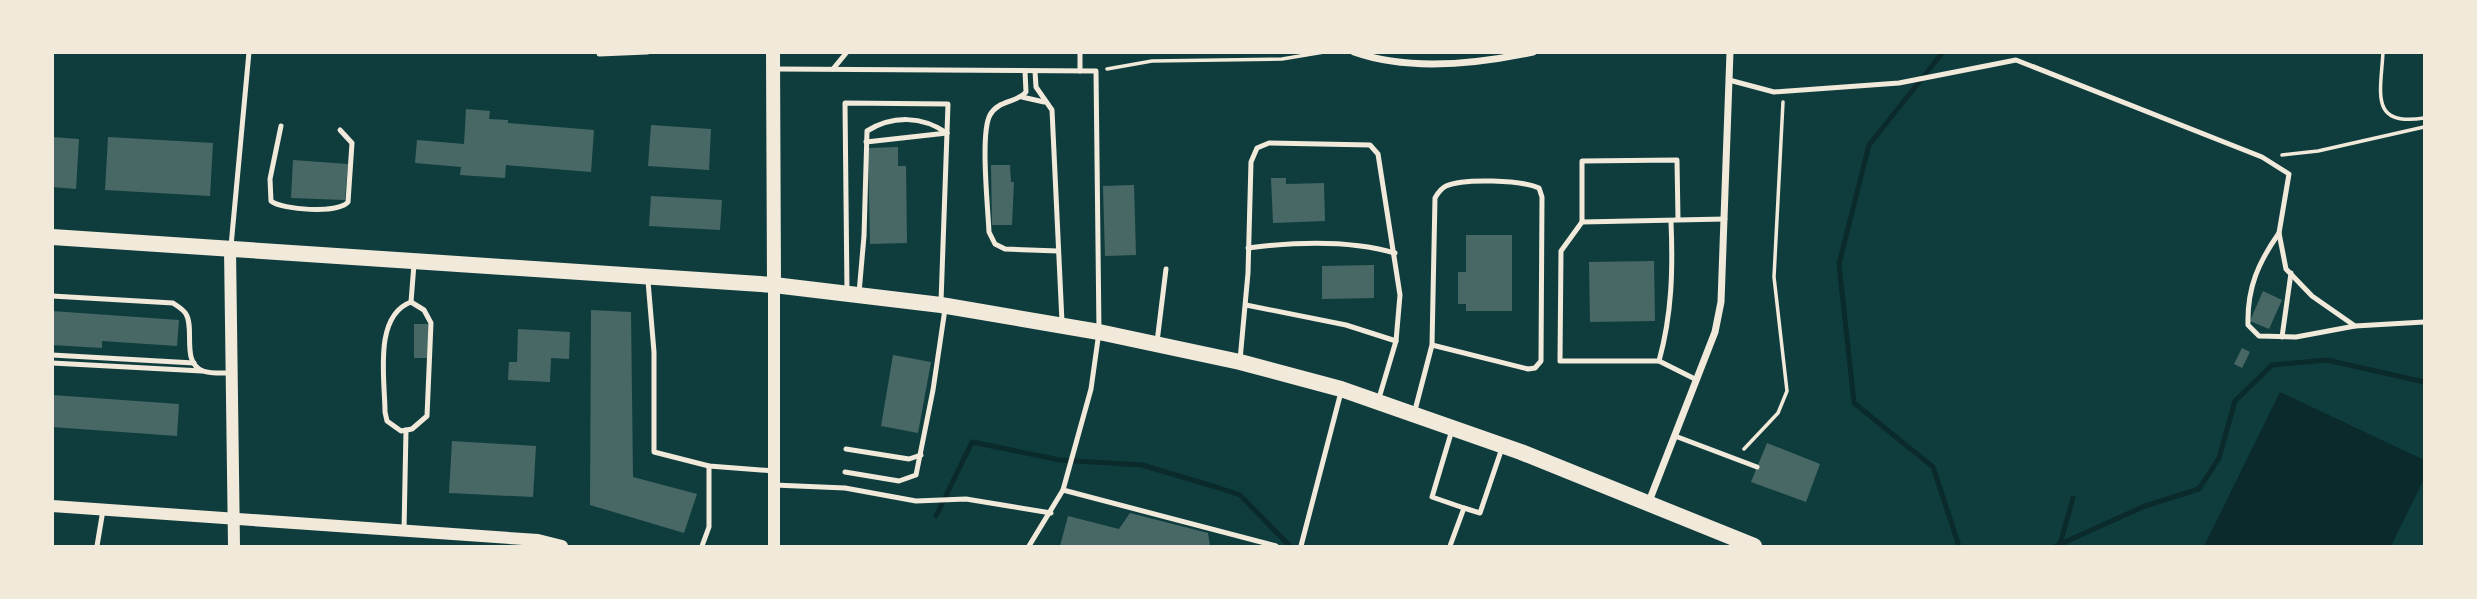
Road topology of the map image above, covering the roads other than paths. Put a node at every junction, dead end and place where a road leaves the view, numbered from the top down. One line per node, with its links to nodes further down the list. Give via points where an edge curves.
1 (249, 52): 28 (lane)
2 (647, 52): 9 (lane)
3 (773, 52): 10 (main road)
4 (847, 52): 11 (lane)
5 (1080, 52): 14 (lane)
6 (1354, 52): 7 (street, via 1376,60 1409,62)
7 (1533, 52)
8 (1730, 52): 15 (street)
9 (599, 54)
10 (773, 69): 11 (lane); 35 (main road)
11 (834, 69): 12 (lane)
12 (1025, 71): 13 (lane); 16 (lane, via 1027,92)
13 (1035, 71): 14 (lane); 17 (lane, via 1036,87)
14 (1080, 71): 44 (lane, via 1096,71)
15 (1729, 79): 22 (street); 25 (lane, via 1774,92 1899,83 2016,60 2262,157 2289,174)
16 (1022, 97): 17 (lane); 29 (lane, via 1001,103 989,116 989,232 995,244 1005,249)
17 (1044, 102): 29 (lane, via 1052,110)
18 (281, 126): 19 (lane, via 270,179 271,201 313,209 336,210 348,202 352,143)
19 (340, 130)
20 (947, 133): 21 (lane); 21 (lane, via 930,122 884,121 867,131); 37 (lane, via 948,104 845,103); 40 (lane)
21 (866, 142): 37 (lane, via 864,236)
22 (1725, 219): 23 (lane); 56 (street, via 1721,302)
23 (1675, 220): 24 (lane); 24 (lane, via 1677,160 1582,161); 50 (lane, via 1668,327)
24 (1582, 222): 50 (lane, via 1561,251 1560,361)
25 (2278, 233): 33 (lane, via 2286,269); 45 (lane, via 2259,263 2248,298 2248,325 2259,336)
26 (52, 237): 28 (main road)
27 (1248, 248): 30 (lane, via 1376,247); 30 (lane, via 1251,162 1257,148 1269,143 1370,145 1378,154); 39 (lane)
28 (230, 249): 31 (main road); 55 (street)
29 (1058, 251): 42 (lane)
30 (1395, 253): 46 (lane, via 1400,295)
31 (415, 261): 34 (main road); 38 (lane)
32 (1166, 269): 47 (lane)
33 (2291, 273): 43 (lane, via 2312,296); 45 (lane)
34 (648, 277): 35 (main road); 66 (lane, via 654,452)
35 (774, 285): 37 (main road); 68 (street)
36 (52, 296): 53 (lane, via 173,303 188,320)
37 (853, 296): 40 (main road)
38 (411, 302): 61 (lane, via 424,310 431,323 427,416); 61 (lane, via 393,316 386,339 385,412 395,430)
39 (1246, 305): 46 (lane, via 1346,325); 51 (lane)
40 (943, 306): 42 (main road); 65 (lane)
41 (2424, 322): 43 (lane)
42 (1062, 325): 44 (main road)
43 (2355, 326): 45 (lane)
44 (1098, 331): 47 (main road); 71 (lane, via 1091,389)
45 (2283, 337)
46 (1396, 341): 58 (lane)
47 (1157, 343): 51 (main road)
48 (1433, 345): 48 (lane, via 1435,198 1442,188 1457,183 1528,183 1539,188 1541,361 1528,369); 59 (lane)
49 (52, 355): 53 (lane)
50 (1659, 361): 56 (lane)
51 (1240, 362): 57 (main road)
52 (52, 363): 54 (lane)
53 (194, 363): 54 (lane)
54 (202, 371): 55 (lane)
55 (232, 373): 77 (street)
56 (1697, 380): 62 (street)
57 (1341, 389): 58 (main road); 86 (lane)
58 (1378, 401): 59 (main road)
59 (1414, 414): 60 (main road)
60 (1453, 427): 63 (main road); 74 (lane, via 1432,496)
61 (406, 430): 78 (lane)
62 (1675, 436): 67 (lane); 72 (street)
63 (1503, 445): 72 (main road); 74 (lane, via 1480,513)
64 (846, 449): 65 (lane, via 909,459)
65 (922, 455): 69 (lane, via 916,475 909,480)
66 (709, 466): 68 (lane); 82 (lane, via 709,527)
67 (1757, 467)
68 (774, 471): 70 (street)
69 (845, 472)
70 (774, 485): 76 (lane, via 845,488 916,501 966,499); 83 (street)
71 (1063, 490): 76 (lane); 85 (lane)
72 (1648, 504): 88 (main road)
73 (52, 506): 75 (street)
74 (1464, 508): 87 (lane)
75 (103, 510): 77 (street); 79 (lane)
76 (1051, 513): 84 (lane)
77 (233, 519): 78 (street); 80 (street)
78 (404, 531): 81 (street, via 538,540)
79 (97, 547)
80 (234, 547)
81 (562, 547)
82 (702, 547)
83 (774, 547)
84 (1029, 547)
85 (1276, 547)
86 (1301, 547)
87 (1450, 547)
88 (1754, 547)

